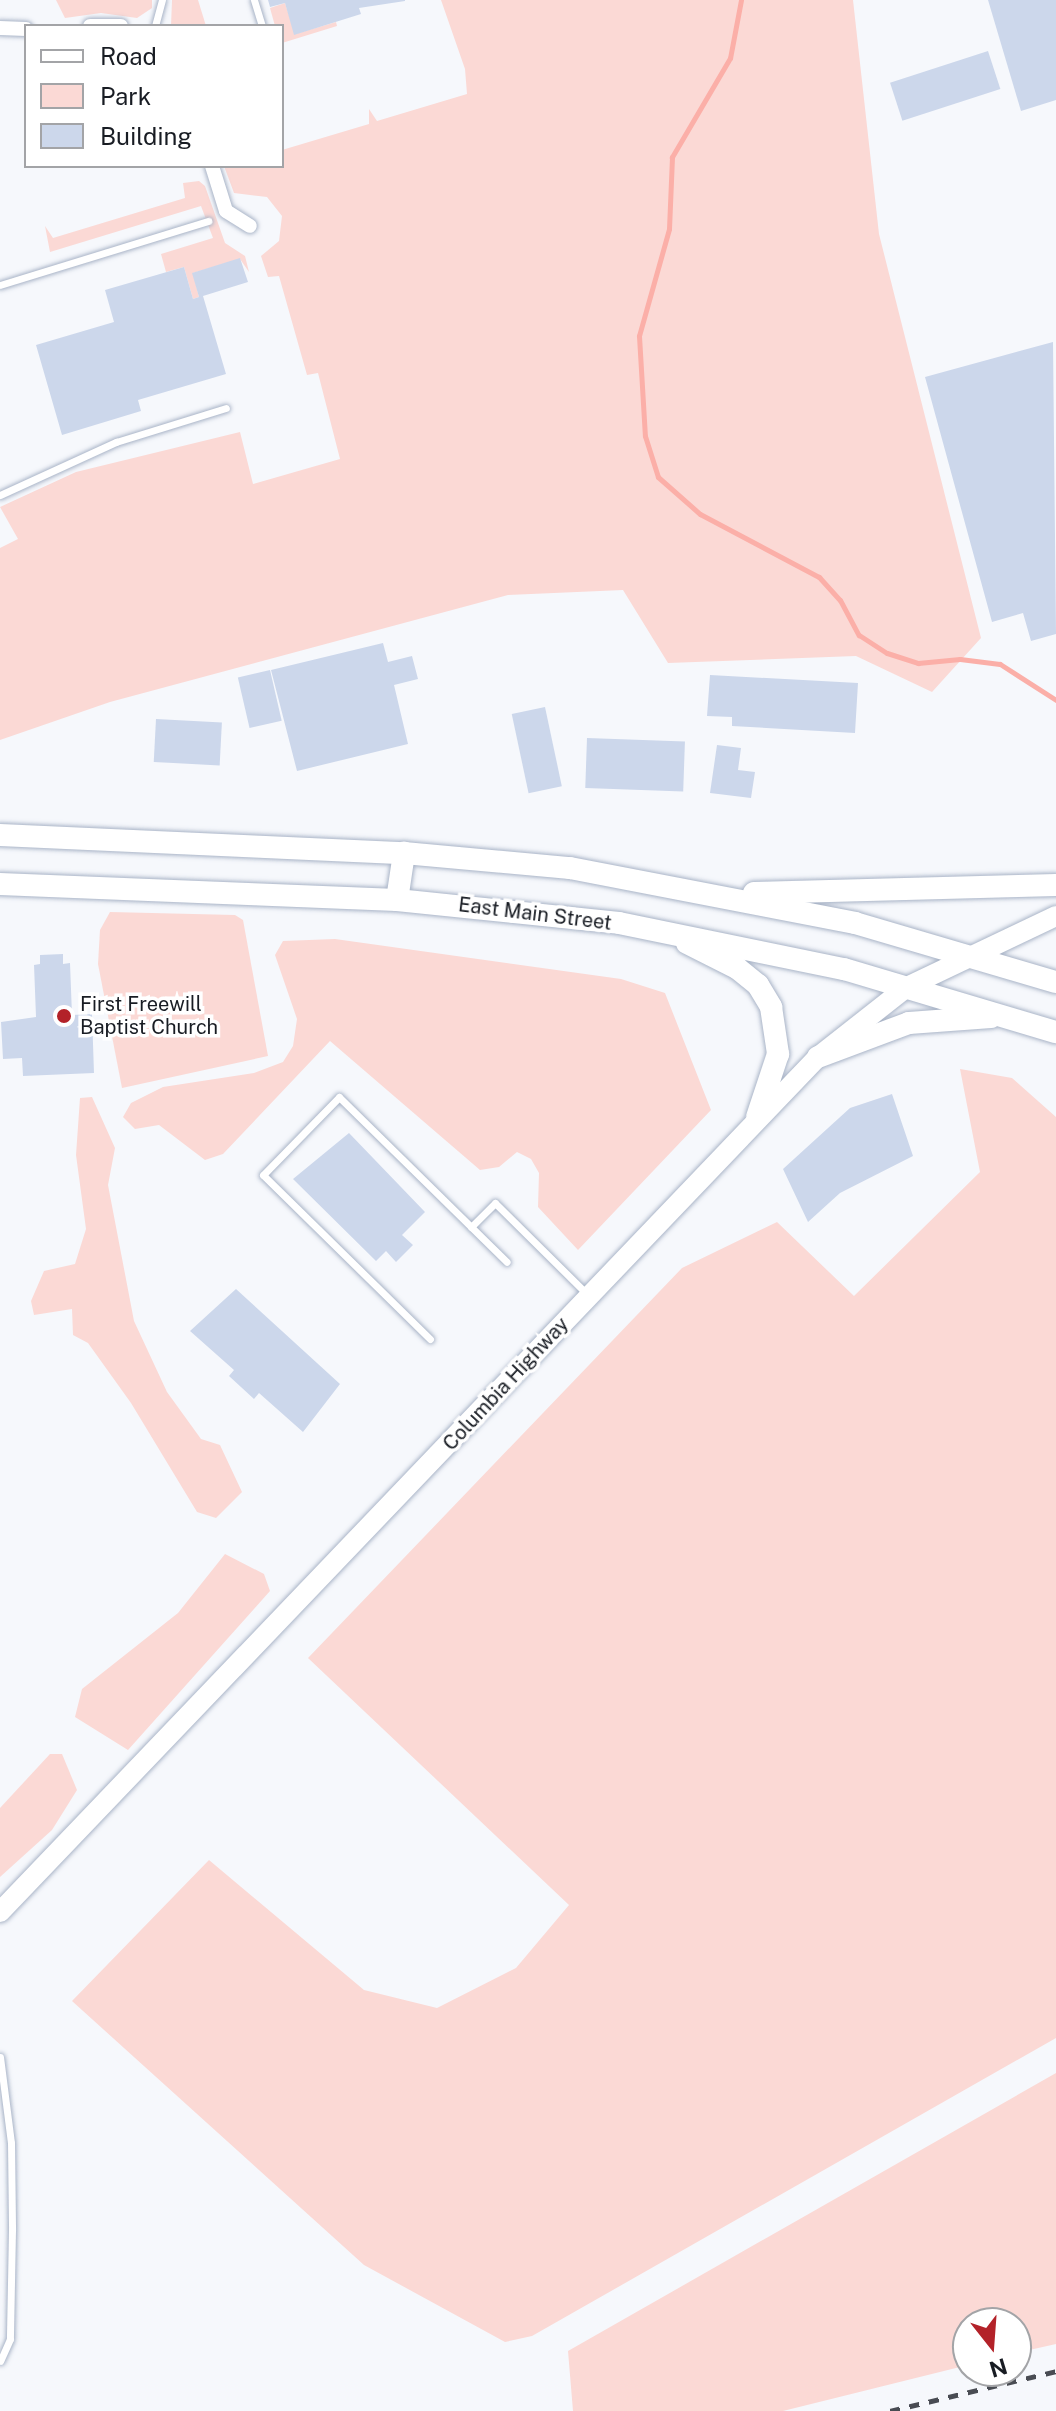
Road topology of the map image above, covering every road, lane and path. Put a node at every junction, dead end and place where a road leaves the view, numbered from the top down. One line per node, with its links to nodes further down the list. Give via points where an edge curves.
1 (162, 0): 3 (lane)
2 (254, 0): 4 (lane)
3 (156, 24)
4 (261, 24)
5 (0, 28): 6 (street)
6 (24, 29)
7 (213, 168): 9 (street, via 226,211)
8 (208, 221): 10 (lane)
9 (250, 226)
10 (0, 285)
11 (226, 408): 12 (lane, via 116,442)
12 (0, 495)
13 (0, 835): 14 (main road)
14 (404, 853): 17 (main road, via 570,868); 18 (main road)
15 (0, 884): 18 (main road, East Main Street)
16 (1056, 885): 17 (main road, via 817,887)
17 (729, 895): 21 (main road)
18 (397, 900): 20 (main road, East Main Street)
19 (1056, 916): 21 (main road, Columbia Highway)
20 (661, 930): 23 (main road, East Main Street); 27 (main road, via 737,968 758,985 771,1007 778,1054)
21 (969, 955): 22 (main road); 23 (main road, Columbia Highway)
22 (1056, 982)
23 (907, 987): 24 (main road, East Main Street); 26 (main road, Columbia Highway)
24 (1004, 1016): 25 (main road, East Main Street); 26 (main road, via 905,1024)
25 (1056, 1032)
26 (818, 1057): 27 (main road, Columbia Highway)
27 (757, 1117): 30 (main road, Columbia Highway)
28 (471, 1227): 29 (lane); 30 (lane, via 495,1203); 31 (lane, via 339,1097 263,1175)
29 (507, 1262)
30 (589, 1296): 32 (main road, Columbia Highway)
31 (430, 1339)
32 (0, 1912)
33 (0, 2057): 34 (lane, via 11,2143 12,2230 10,2339)
34 (0, 2361)

